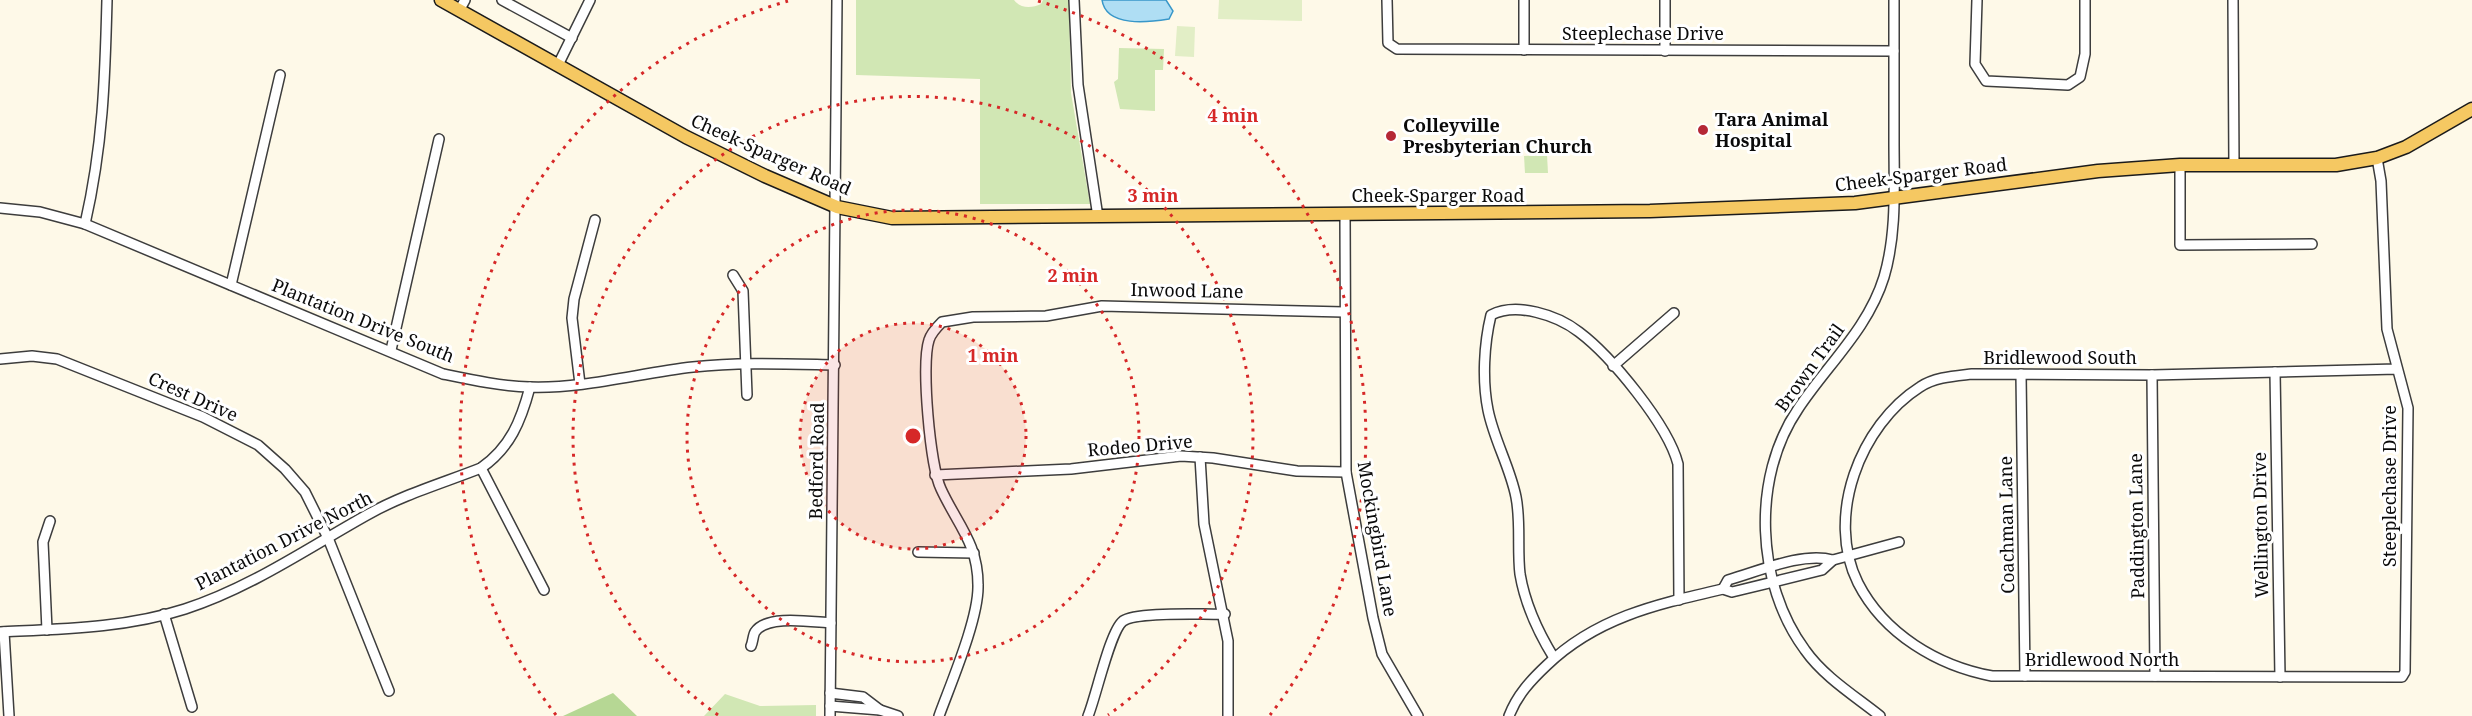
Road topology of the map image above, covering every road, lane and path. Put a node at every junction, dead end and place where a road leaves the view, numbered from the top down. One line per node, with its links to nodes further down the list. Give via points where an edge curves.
1 (107, 0): 32 (street, via 104,115)
2 (441, 0): 14 (main road, Cheek-Sparger Road)
3 (502, 0): 15 (street)
4 (590, 0): 15 (street)
5 (837, 0): 27 (street, Bedford Road)
6 (1074, 0): 30 (street, via 1078,85)
7 (1388, 0): 16 (street, Steeplechase Drive, via 1387,37 1392,48)
8 (1524, 0): 16 (street)
9 (1665, 0): 17 (street)
10 (1894, 0): 18 (street, Brown Trail)
11 (1977, 0): 12 (street, via 1975,64 1986,81 2068,85 2080,77 2085,54)
12 (2085, 0)
13 (2233, 0): 25 (street)
14 (462, 4): 19 (main road, Cheek-Sparger Road)
15 (572, 38): 19 (street)
16 (1524, 50): 17 (street, Steeplechase Drive)
17 (1665, 51): 18 (street, Steeplechase Drive)
18 (1894, 51): 26 (street, Brown Trail)
19 (558, 64): 27 (main road, Cheek-Sparger Road, via 686,138)
20 (280, 75): 35 (street)
21 (2472, 109): 23 (main road, Cheek-Sparger Road, via 2406,147)
22 (439, 139): 38 (street)
23 (2377, 158): 25 (main road, Cheek-Sparger Road, via 2336,165); 43 (street, Steeplechase Drive, via 2386,320)
24 (2180, 165): 25 (main road, Cheek-Sparger Road); 26 (main road, Cheek-Sparger Road, via 2098,171); 33 (street, via 2180,246)
25 (2234, 166)
26 (1893, 199): 29 (main road, Cheek-Sparger Road, via 1813,206 1650,211); 61 (street, Brown Trail, via 1890,249 1879,292 1852,340 1797,411 1779,450 1767,502)
27 (837, 207): 30 (main road, Cheek-Sparger Road, via 923,220); 41 (street, Bedford Road)
28 (0, 208): 32 (street, Plantation Drive South, via 40,212)
29 (1344, 214): 30 (main road, Cheek-Sparger Road); 36 (street, Mockingbird Lane)
30 (1098, 217)
31 (595, 220): 47 (street, via 572,318)
32 (85, 224): 35 (street, Plantation Drive South)
33 (2312, 244)
34 (733, 275): 40 (street, via 743,291)
35 (231, 285): 38 (street, Plantation Drive South)
36 (1344, 312): 52 (street, Mockingbird Lane); 53 (street, Inwood Lane, via 1102,306 1047,316 973,317 942,322 928,340 927,358 928,432)
37 (1674, 314): 42 (street)
38 (391, 350): 48 (street, Plantation Drive South, via 443,374)
39 (0, 359): 55 (street, Crest Drive, via 57,359 203,417 258,445 305,492)
40 (746, 363): 41 (street, Plantation Drive South); 47 (street, Plantation Drive South); 49 (street)
41 (835, 365): 68 (street, Bedford Road)
42 (1613, 366): 65 (street, via 1659,423 1674,449 1680,493); 72 (street, via 1567,325 1520,310 1491,315 1485,367 1488,411 1516,497 1520,574 1525,594 1540,635)
43 (2397, 369): 44 (street, Bridlewood South); 73 (street, Steeplechase Drive, via 2406,396 2409,427)
44 (2275, 372): 46 (street, Bridlewood South); 76 (street, Wellington Drive)
45 (2021, 374): 46 (street, Bridlewood South); 59 (street, Bridlewood South, via 1947,377 1922,385 1897,404 1856,466 1846,515); 74 (street, Coachman Lane)
46 (2152, 375): 75 (street, Paddington Lane)
47 (580, 384): 48 (street, Plantation Drive South)
48 (530, 387): 51 (street, Plantation Drive North, via 514,433 493,460)
49 (747, 395)
50 (1200, 457): 52 (street, Rodeo Drive, via 1297,471); 53 (street, Rodeo Drive, via 1071,469); 67 (street, via 1204,524)
51 (480, 468): 55 (street, Plantation Drive North, via 369,514); 64 (street)
52 (1346, 472): 87 (street, Mockingbird Lane, via 1382,654)
53 (935, 475): 58 (street, Inwood Lane, via 967,532)
54 (50, 521): 69 (street, via 43,542)
55 (328, 538): 66 (street, Plantation Drive North, via 207,600); 77 (street, Crest Drive)
56 (1899, 542): 59 (street)
57 (918, 552): 58 (street)
58 (974, 553): 84 (street, Inwood Lane, via 977,600)
59 (1849, 556): 60 (street); 74 (street, Bridlewood North, via 1859,584 1872,604 1925,652 1963,670 1992,676)
60 (1833, 560): 61 (street, via 1818,556); 62 (street, via 1822,570)
61 (1770, 568): 62 (street, Brown Trail); 63 (street, via 1728,580)
62 (1773, 582): 63 (street, via 1732,592); 89 (street, Brown Trail, via 1781,607 1806,651)
63 (1723, 589): 65 (street)
64 (544, 590)
65 (1679, 600): 72 (street, via 1621,616 1588,632)
66 (164, 614): 69 (street, Plantation Drive North, via 103,626); 79 (street)
67 (1225, 615): 85 (street, via 1148,616 1124,621 1117,629); 86 (street)
68 (831, 623): 71 (street, via 766,623 756,632); 78 (street, Bedford Road)
69 (47, 630): 70 (street, Plantation Drive North)
70 (2, 632): 82 (street)
71 (751, 646)
72 (1554, 658): 88 (street, via 1521,692)
73 (2405, 672): 76 (street, Bridlewood North, via 2402,677)
74 (2025, 676): 75 (street, Bridlewood North)
75 (2155, 676): 76 (street, Bridlewood North)
76 (2280, 677)
77 (389, 691)
78 (830, 693): 80 (street, via 863,697); 81 (street, Bedford Road)
79 (192, 707)
80 (880, 710): 81 (street); 83 (street)
81 (830, 711)
82 (9, 716)
83 (898, 716)
84 (939, 716)
85 (1088, 716)
86 (1228, 716)
87 (1418, 716)
88 (1509, 716)
89 (1880, 716)

